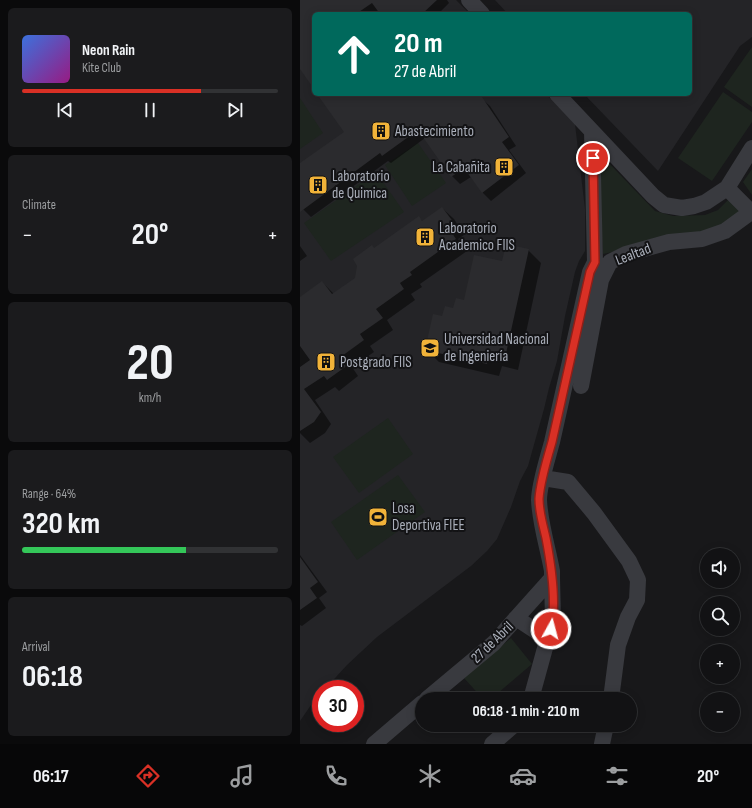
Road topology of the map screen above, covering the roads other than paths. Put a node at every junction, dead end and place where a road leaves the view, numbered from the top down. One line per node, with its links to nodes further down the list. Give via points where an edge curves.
1 (469, 0): 2 (street)
2 (480, 12)
3 (559, 96): 4 (street)
4 (592, 131): 6 (street, via 664,206 694,206 706,202); 9 (street, via 595,262 590,272)
5 (752, 148): 6 (street)
6 (727, 188): 7 (street)
7 (752, 213): 8 (street, Lealtad, via 724,231 702,239 669,242 626,254 610,262 601,280)
8 (580, 386)
9 (543, 478): 10 (street, via 539,499); 15 (street, via 568,482 629,561 638,580 637,600 618,645)
10 (552, 578): 11 (street, 27 de Abril); 12 (street, via 553,619)
11 (516, 618): 12 (street); 13 (street, 27 de Abril, via 494,643)
12 (548, 639): 14 (street)
13 (435, 692)
14 (533, 692)
15 (612, 692)
16 (415, 709): 19 (street)
17 (506, 732): 20 (street)
18 (605, 732): 21 (street)
19 (374, 744)
20 (492, 744)
21 (602, 744)

